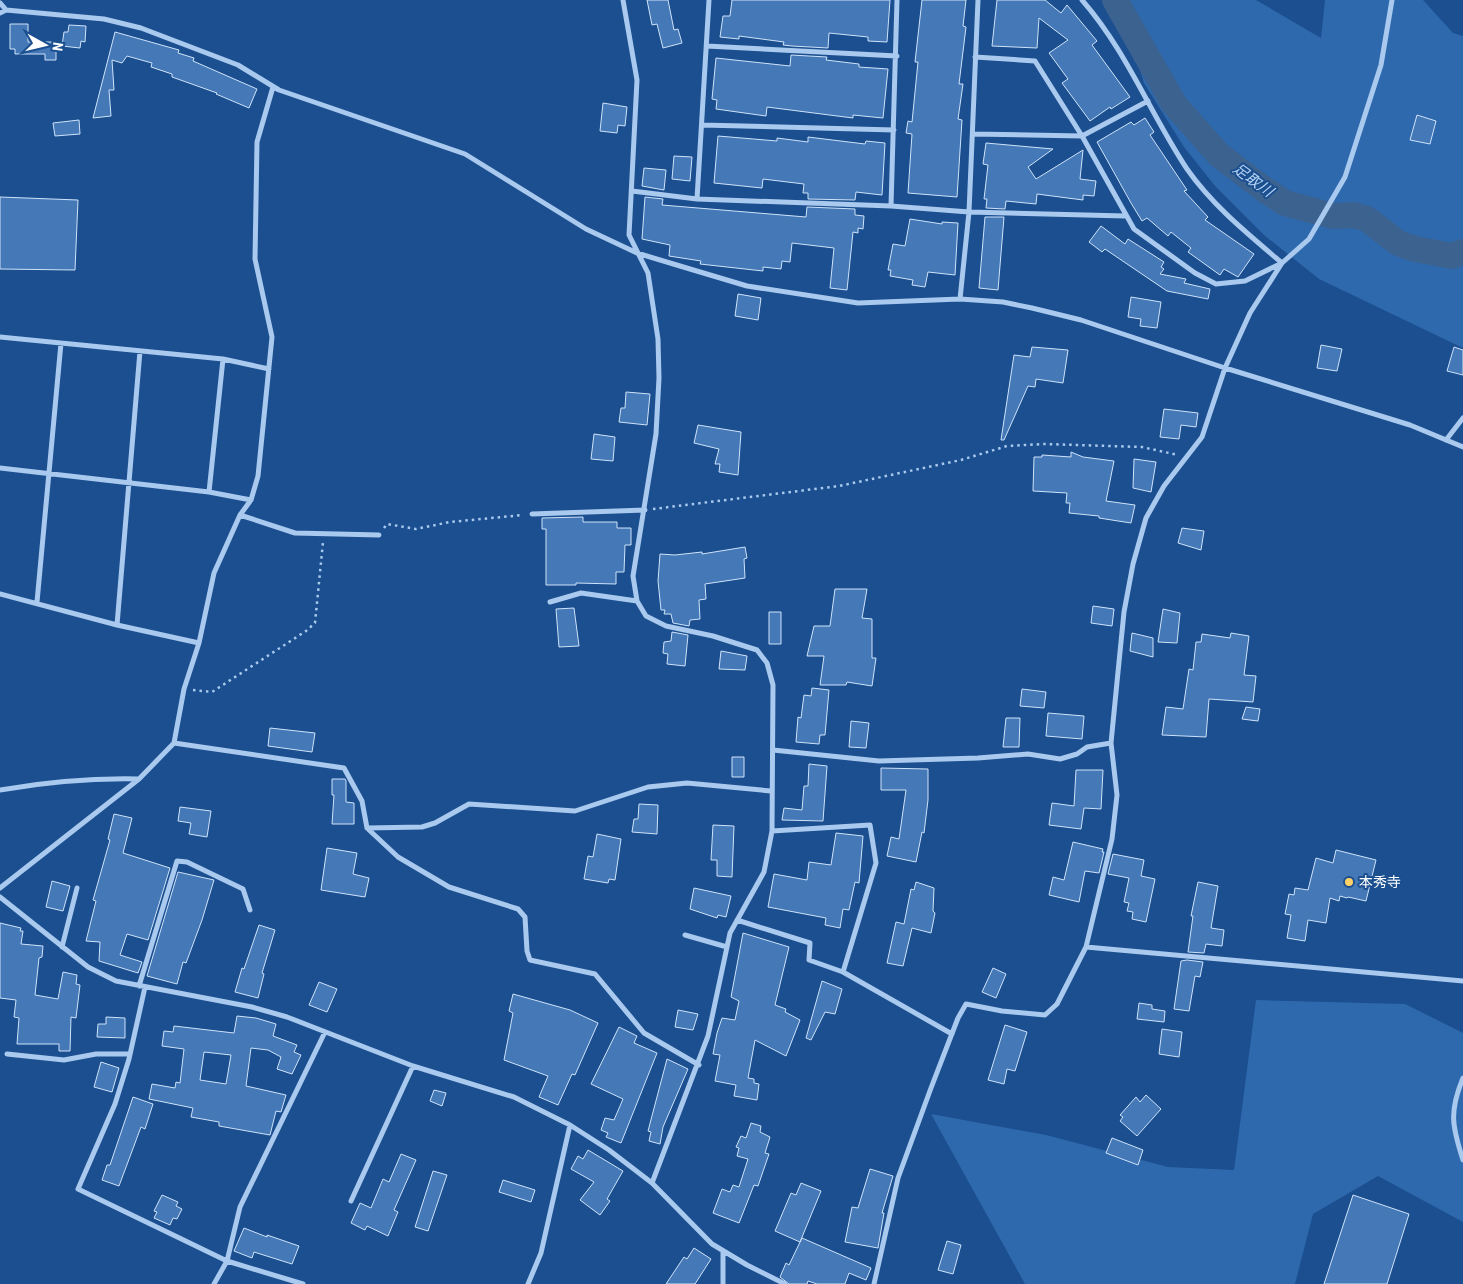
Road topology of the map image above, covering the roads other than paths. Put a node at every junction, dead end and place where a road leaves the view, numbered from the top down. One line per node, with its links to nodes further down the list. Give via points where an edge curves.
1 (623, 0): 19 (street, via 637,80)
2 (709, 0): 10 (street)
3 (897, 0): 11 (street)
4 (978, 0): 12 (street)
5 (1082, 0): 14 (street, via 1110,37)
6 (1392, 0): 25 (street, via 1381,65 1345,177 1309,238)
7 (0, 3): 8 (street)
8 (6, 10): 9 (street); 13 (street, via 104,19 141,28 238,65)
9 (0, 13)
10 (707, 46): 11 (street); 15 (street)
11 (897, 56): 16 (street)
12 (975, 57): 17 (street); 18 (street, via 1036,61)
13 (273, 87): 24 (street, via 465,154 586,229); 32 (street, via 257,142 255,198 255,259 272,337)
14 (1148, 100): 18 (street); 25 (street, via 1188,169 1221,211)
15 (702, 125): 16 (street); 20 (street)
16 (894, 130): 21 (street)
17 (973, 134): 18 (street); 22 (street)
18 (1082, 136): 23 (street)
19 (632, 191): 20 (street); 24 (street, via 629,234)
20 (697, 199): 21 (street)
21 (891, 206): 22 (street)
22 (969, 212): 23 (street); 26 (street)
23 (1125, 216): 25 (street, via 1134,228 1195,273 1216,284 1245,281)
24 (637, 253): 26 (street, via 747,286 858,303); 41 (street, via 648,273 658,339 656,434)
25 (1282, 263): 31 (street, via 1250,313)
26 (960, 299): 31 (street, via 1003,302 1081,320)
27 (0, 337): 28 (street)
28 (61, 343): 29 (street); 37 (street)
29 (140, 351): 30 (street); 38 (street)
30 (223, 359): 32 (street); 39 (street)
31 (1225, 368): 34 (street, via 1410,425); 52 (street, via 1202,437 1164,486 1146,518 1124,612)
32 (270, 369): 40 (street, via 258,476)
33 (1463, 418): 34 (street)
34 (1446, 440): 35 (street)
35 (1463, 447)
36 (0, 468): 37 (street)
37 (50, 474): 38 (street); 47 (street)
38 (128, 483): 39 (street); 49 (street)
39 (209, 492): 40 (street)
40 (251, 500): 43 (street)
41 (645, 510): 42 (street); 46 (street, via 633,576)
42 (532, 514)
43 (240, 515): 44 (street, via 295,533); 50 (street, via 214,573)
44 (379, 535)
45 (0, 594): 47 (street)
46 (637, 600): 48 (street, via 581,593); 53 (street, via 646,616 666,626 757,650 767,663 773,685)
47 (37, 602): 49 (street)
48 (550, 602)
49 (117, 625): 50 (street)
50 (199, 643): 51 (street, via 184,689)
51 (174, 743): 54 (street); 57 (street, via 344,768 362,801)
52 (1111, 743): 53 (street, via 1087,747 1060,758 1028,754 879,761); 67 (street, via 1117,795 1112,839)
53 (773, 750): 56 (street)
54 (139, 779): 55 (street, via 93,778); 59 (street)
55 (0, 790)
56 (772, 791): 57 (street, via 677,784 648,787 575,811 469,804 422,827); 58 (street)
57 (367, 828): 75 (street, via 398,857 450,887 518,909 525,916 530,960 595,974 644,1033)
58 (772, 830): 63 (street, via 764,872); 68 (street, via 870,825 876,863)
59 (0, 888)
60 (77, 888): 65 (street)
61 (0, 897): 65 (street)
62 (250, 910): 70 (street, via 243,889 187,862 177,861)
63 (737, 920): 66 (street); 68 (street, via 810,943 809,960)
64 (685, 936): 66 (street)
65 (62, 947): 70 (street, via 88,967 116,981)
66 (727, 947): 75 (street)
67 (1086, 947): 69 (street); 72 (street, via 1057,1004 1045,1015 966,1004)
68 (843, 972): 72 (street)
69 (1463, 980)
70 (142, 987): 71 (street, via 252,1007); 74 (street)
71 (325, 1032): 76 (street); 83 (street, via 240,1207)
72 (952, 1034): 89 (street, via 898,1178)
73 (7, 1054): 74 (street, via 64,1060 96,1054)
74 (130, 1054): 83 (street, via 114,1104 78,1189)
75 (699, 1065): 80 (street)
76 (413, 1066): 78 (street, via 514,1097); 81 (street)
77 (1463, 1078): 79 (street, via 1455,1097 1453,1127)
78 (570, 1125): 80 (street); 86 (street, via 540,1254)
79 (1463, 1160)
80 (652, 1183): 82 (street, via 712,1244)
81 (351, 1201)
82 (723, 1250): 87 (street); 88 (street)
83 (226, 1261): 84 (street); 85 (street)
84 (214, 1284)
85 (303, 1284)
86 (528, 1284)
87 (723, 1284)
88 (785, 1284)
89 (874, 1284)

